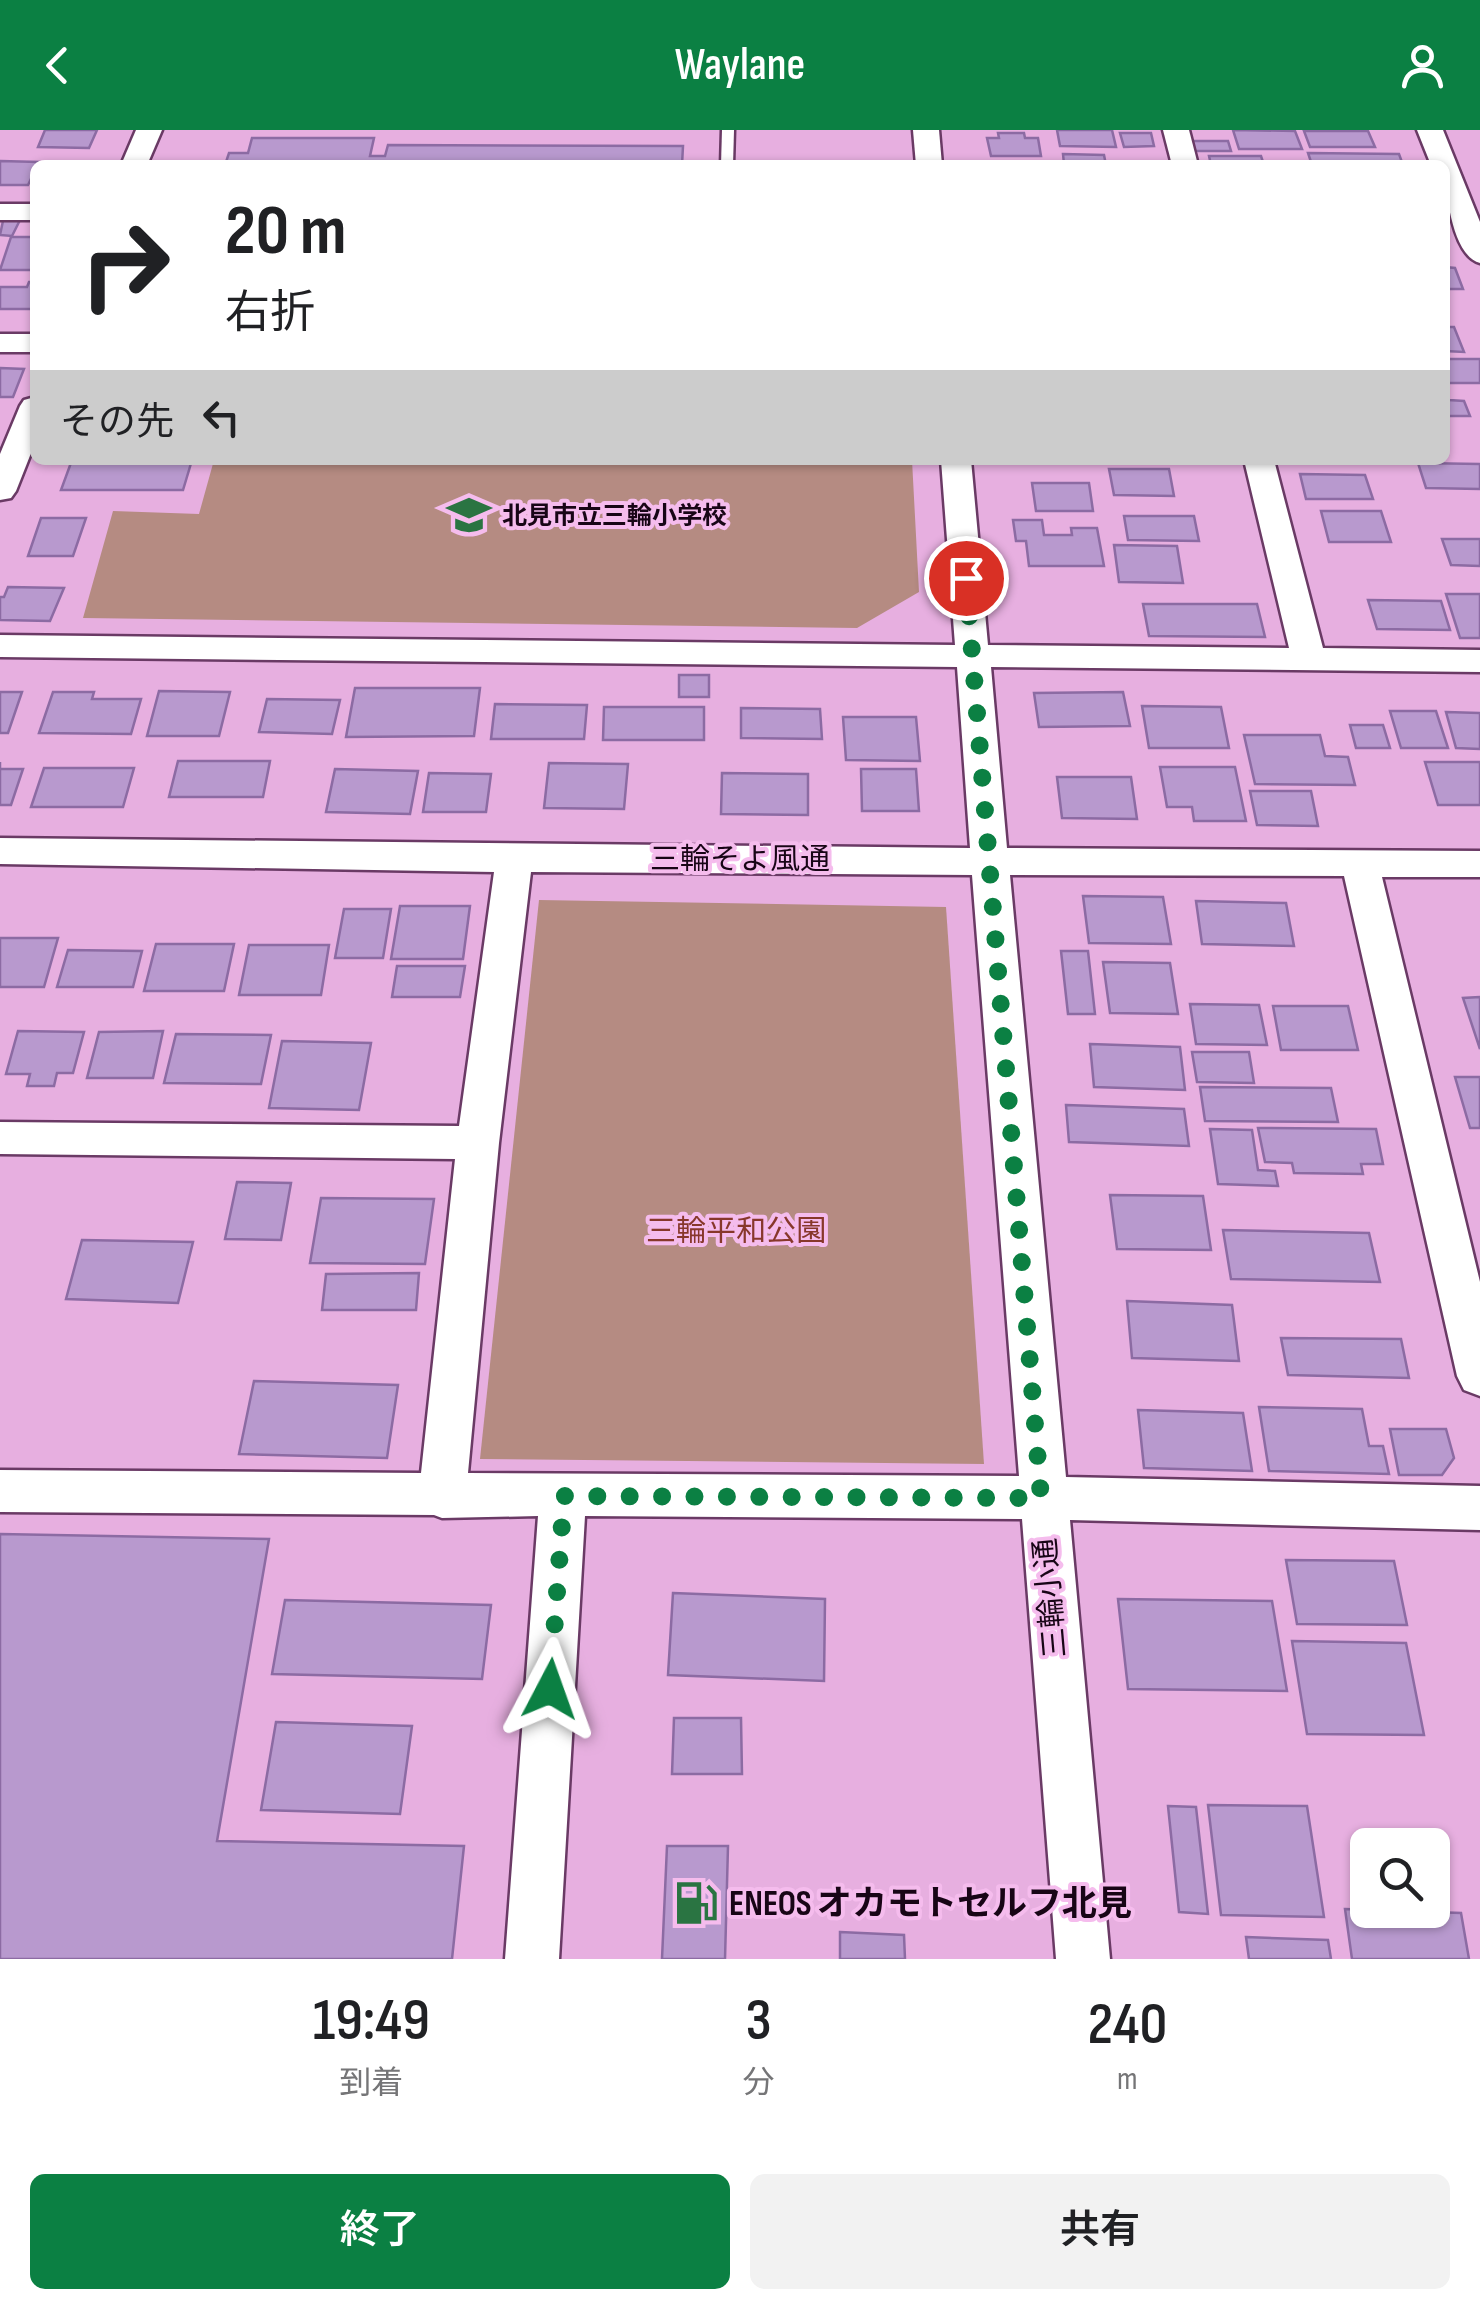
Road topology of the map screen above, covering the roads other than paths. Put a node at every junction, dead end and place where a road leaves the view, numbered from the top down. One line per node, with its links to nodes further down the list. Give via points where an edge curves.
1 (149, 130): 6 (street)
2 (728, 130): 7 (lane)
3 (926, 130): 8 (street)
4 (1176, 130): 9 (street)
5 (1430, 130): 10 (street)
6 (136, 160)
7 (727, 160)
8 (929, 160)
9 (1184, 160)
10 (1442, 160)
11 (1450, 181): 14 (street)
12 (0, 212): 13 (street)
13 (30, 212)
14 (1480, 255)
15 (0, 342): 16 (street)
16 (30, 343)
17 (30, 418): 20 (street)
18 (956, 465): 22 (street, 三輪小通)
19 (1260, 465): 23 (street)
20 (0, 491)
21 (0, 646): 22 (street)
22 (973, 657): 23 (street); 27 (street, 三輪小通)
23 (1309, 660): 24 (street)
24 (1480, 661)
25 (0, 851): 26 (street, 三輪そよ風通)
26 (514, 859): 27 (street, 三輪そよ風通); 31 (street)
27 (992, 860): 28 (street, 三輪そよ風通); 36 (street, 三輪小通)
28 (1360, 864): 29 (street, 三輪そよ風通); 32 (street)
29 (1480, 864)
30 (0, 1138): 31 (street)
31 (478, 1143): 35 (street)
32 (1480, 1376)
33 (0, 1491): 35 (street)
34 (564, 1496): 35 (street); 36 (street); 38 (street)
35 (442, 1497)
36 (1041, 1498): 37 (street); 39 (street, 三輪小通)
37 (1480, 1508)
38 (532, 1959)
39 (1083, 1959)

